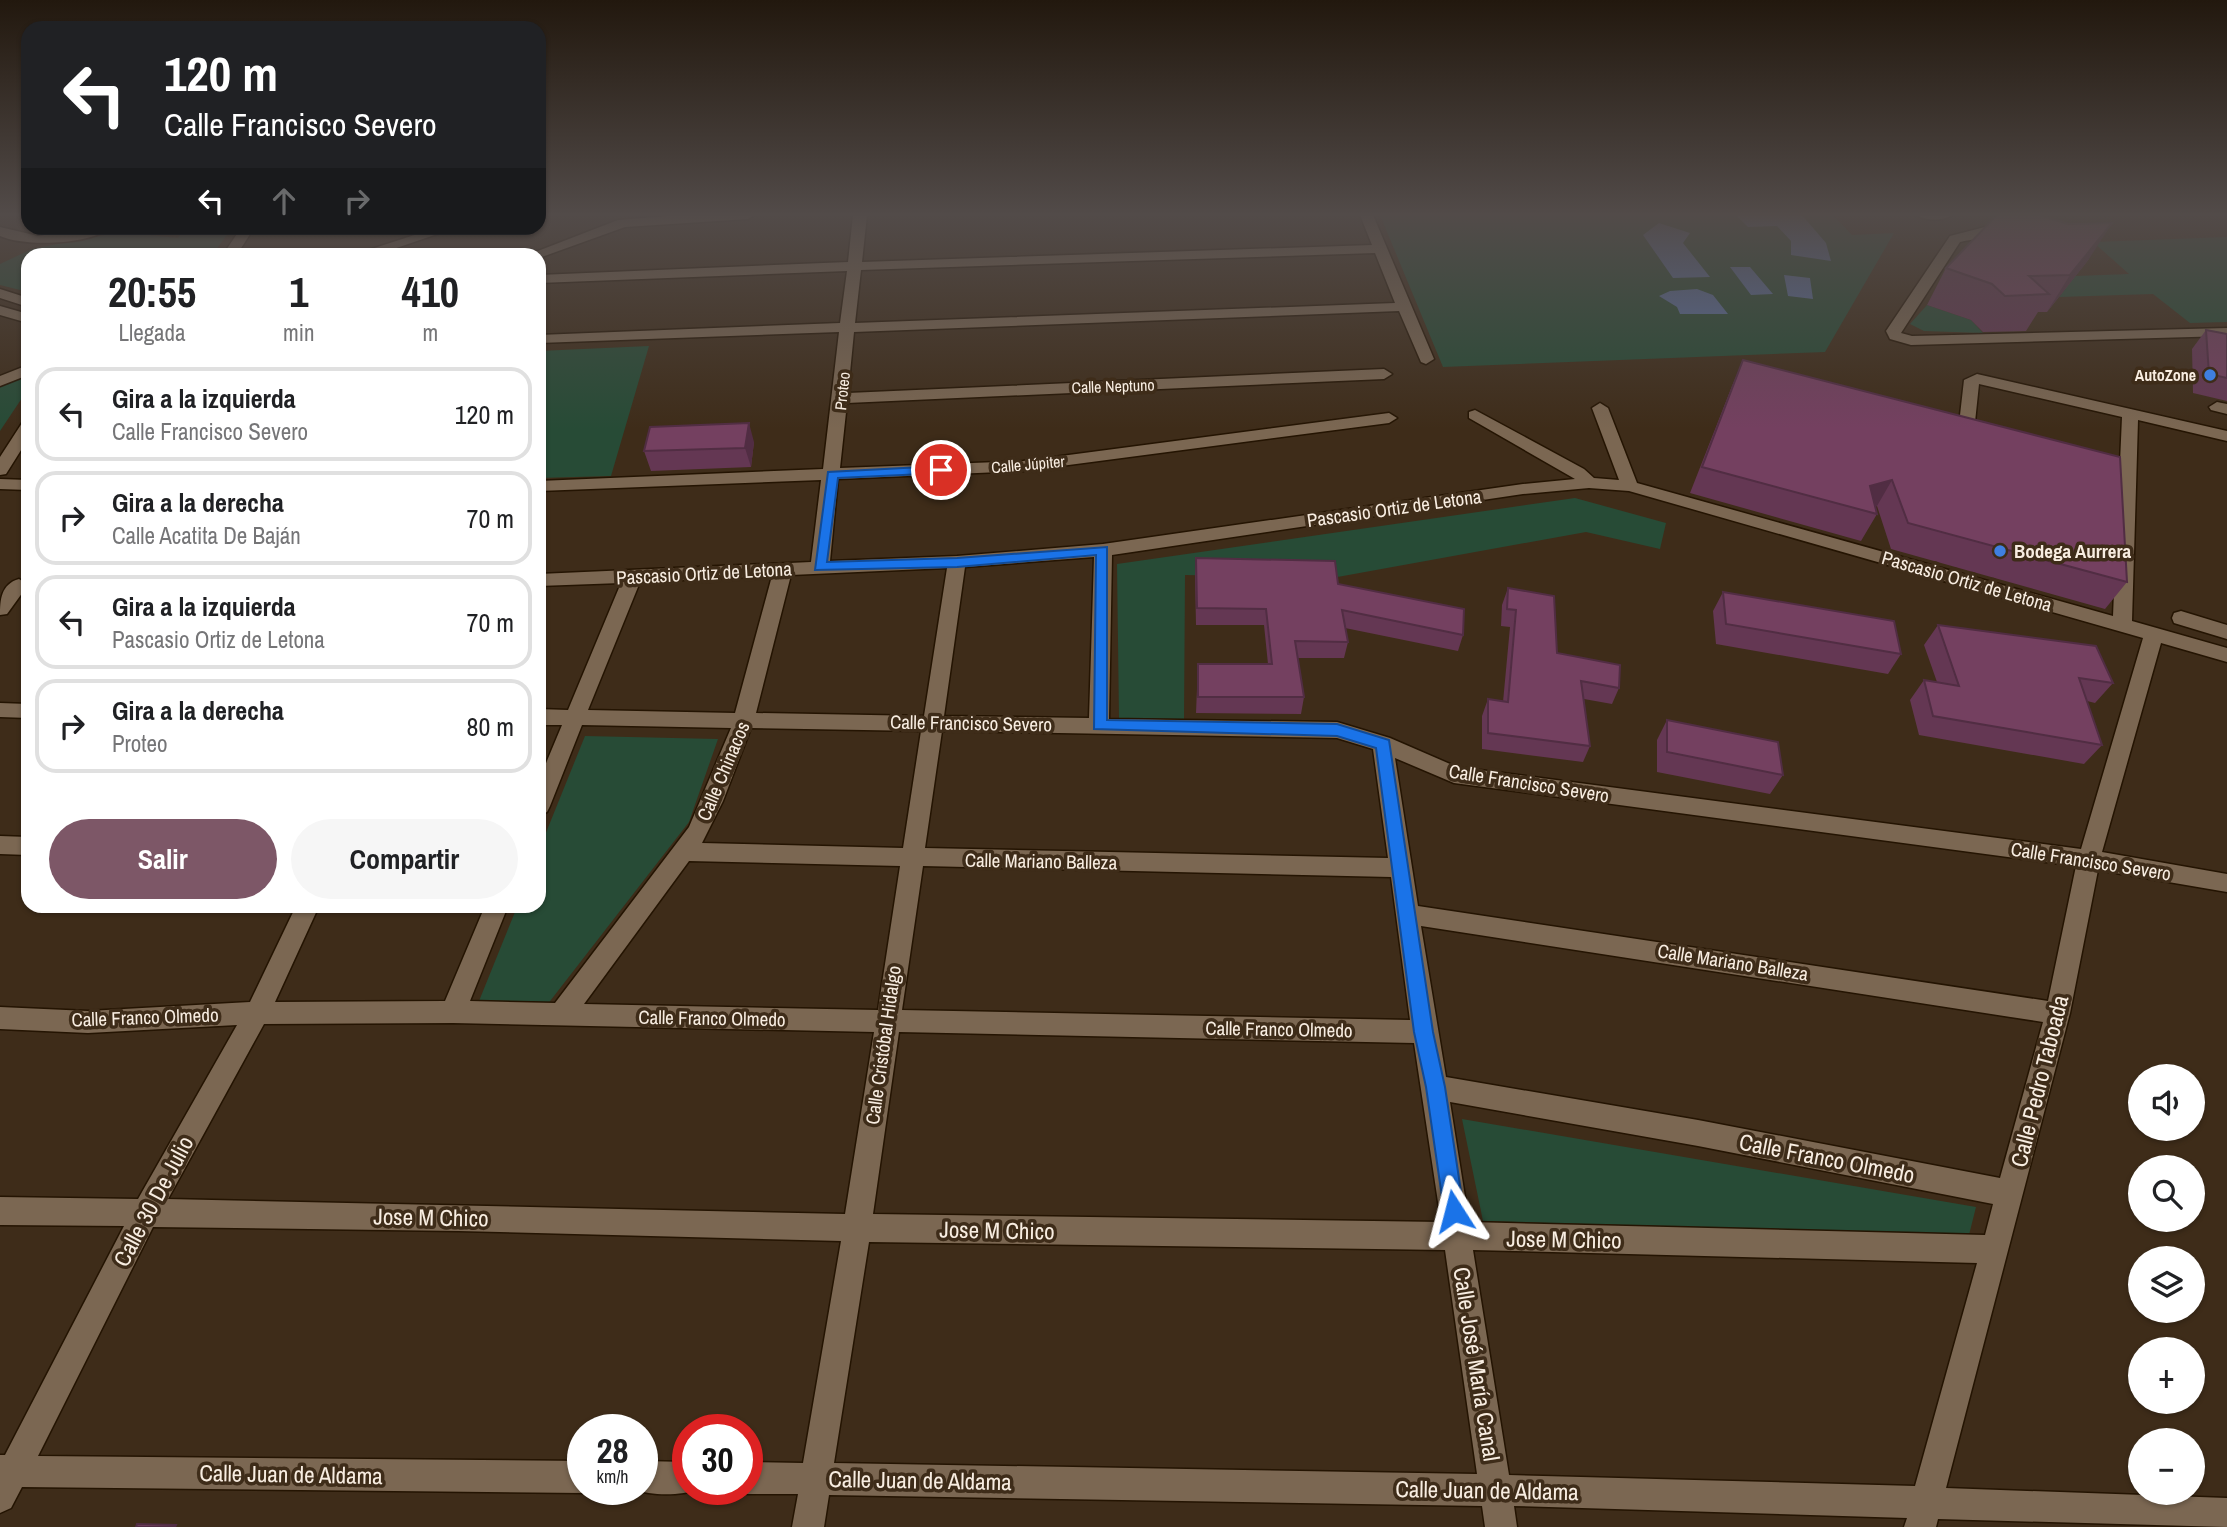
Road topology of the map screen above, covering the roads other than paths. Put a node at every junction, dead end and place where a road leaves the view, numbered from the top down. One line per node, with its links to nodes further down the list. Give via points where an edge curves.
1 (852, 286): 9 (street, Proteo)
2 (1394, 286): 6 (street)
3 (1923, 286): 10 (street, via 1893,331 1895,336 1911,341)
4 (0, 293): 5 (street)
5 (21, 300)
6 (1403, 307): 9 (street); 12 (street)
7 (0, 310): 8 (street)
8 (21, 317)
9 (848, 327): 11 (street); 16 (street, Proteo)
10 (2227, 332)
11 (546, 339)
12 (1426, 359)
13 (21, 373): 15 (street)
14 (1384, 374): 16 (street, Calle Neptuno)
15 (0, 381)
16 (842, 398): 27 (street, Proteo)
17 (1600, 408): 32 (street)
18 (2130, 414): 22 (street); 23 (street, via 1972,380 1969,427); 26 (street)
19 (1475, 415): 28 (street)
20 (1389, 418): 27 (street, Calle Júpiter, via 1023,466)
21 (21, 436): 25 (street)
22 (2227, 436)
23 (2001, 438)
24 (2078, 457): 26 (street)
25 (0, 470)
26 (2128, 470): 42 (street)
27 (832, 475): 31 (street, Calle Júpiter); 35 (street, Proteo)
28 (1589, 483): 32 (street, Pascasio Ortiz de Letona); 33 (street, Pascasio Ortiz de Letona)
29 (0, 484): 30 (street)
30 (21, 485)
31 (546, 486)
32 (1630, 486): 42 (street, Pascasio Ortiz de Letona)
33 (1103, 550): 34 (street, Pascasio Ortiz de Letona); 52 (street)
34 (957, 562): 35 (street, Pascasio Ortiz de Letona); 51 (street, Calle Cristóbal Hidalgo)
35 (820, 567): 36 (street, Pascasio Ortiz de Letona)
36 (783, 569): 37 (street, Pascasio Ortiz de Letona); 50 (street, Calle Chinacos)
37 (632, 576): 38 (street, Pascasio Ortiz de Letona); 49 (street)
38 (546, 580)
39 (16, 585): 40 (street)
40 (0, 609)
41 (2181, 618): 43 (street)
42 (2122, 625): 44 (street, Pascasio Ortiz de Letona)
43 (2227, 632)
44 (2154, 634): 45 (street, Pascasio Ortiz de Letona); 59 (street, Calle Pedro Taboada)
45 (2227, 655)
46 (0, 710): 47 (street)
47 (21, 711)
48 (546, 717): 49 (street, Calle Francisco Severo)
49 (576, 718): 50 (street, Calle Francisco Severo); 54 (street)
50 (746, 719): 51 (street, Calle Francisco Severo); 57 (street, Calle Chinacos, via 711,805)
51 (931, 723): 52 (street, Calle Francisco Severo); 58 (street, Calle Cristóbal Hidalgo)
52 (1099, 725): 53 (street, Calle Francisco Severo, via 1337,730)
53 (1383, 744): 59 (street, Calle Francisco Severo, via 1454,775); 60 (street, Calle José María Canal)
54 (546, 789)
55 (0, 845): 56 (street)
56 (21, 846)
57 (682, 852): 58 (street, Calle Mariano Balleza); 68 (street, Calle Chinacos)
58 (911, 858): 60 (street, Calle Mariano Balleza); 70 (street, Calle Cristóbal Hidalgo)
59 (2089, 859): 61 (street, Calle Francisco Severo); 67 (street, Calle Pedro Taboada)
60 (1401, 868): 64 (street, Calle José María Canal)
61 (2227, 883)
62 (306, 913): 66 (street, Calle 30 De Julio)
63 (494, 913): 65 (street)
64 (1407, 914): 67 (street, Calle Mariano Balleza); 71 (street, Calle José María Canal)
65 (453, 1012): 66 (street, Calle Franco Olmedo); 68 (street, Calle Franco Olmedo)
66 (257, 1013): 69 (street, Calle Franco Olmedo, via 88,1021); 75 (street, Calle 30 De Julio)
67 (2058, 1013): 73 (street, Calle Pedro Taboada)
68 (560, 1016): 70 (street, Calle Franco Olmedo)
69 (0, 1018)
70 (886, 1022): 71 (street, Calle Franco Olmedo); 76 (street, Calle Cristóbal Hidalgo)
71 (1423, 1032): 72 (street, Calle José María Canal)
72 (1436, 1087): 73 (street, Calle Franco Olmedo); 77 (street, Calle José María Canal)
73 (2011, 1194): 78 (street, Calle Pedro Taboada)
74 (0, 1211): 75 (street, Jose M Chico)
75 (145, 1214): 76 (street, Jose M Chico); 82 (street, Calle 30 De Julio)
76 (857, 1228): 77 (street, Jose M Chico); 81 (street, Calle Cristóbal Hidalgo)
77 (1458, 1236): 78 (street, Jose M Chico); 83 (street, Calle José María Canal)
78 (1995, 1249): 84 (street, Calle Pedro Taboada)
79 (567, 1477): 82 (street, Calle Juan de Aldama)
80 (763, 1478): 81 (street, Calle Juan de Aldama)
81 (816, 1479): 83 (street, Calle Juan de Aldama); 86 (street, Calle Cristóbal Hidalgo)
82 (4, 1480)
83 (1496, 1489): 84 (street, Calle Juan de Aldama); 87 (street, Calle José María Canal)
84 (1923, 1514): 85 (street, Calle Juan de Aldama)
85 (2227, 1514)
86 (808, 1527)
87 (1501, 1527)

